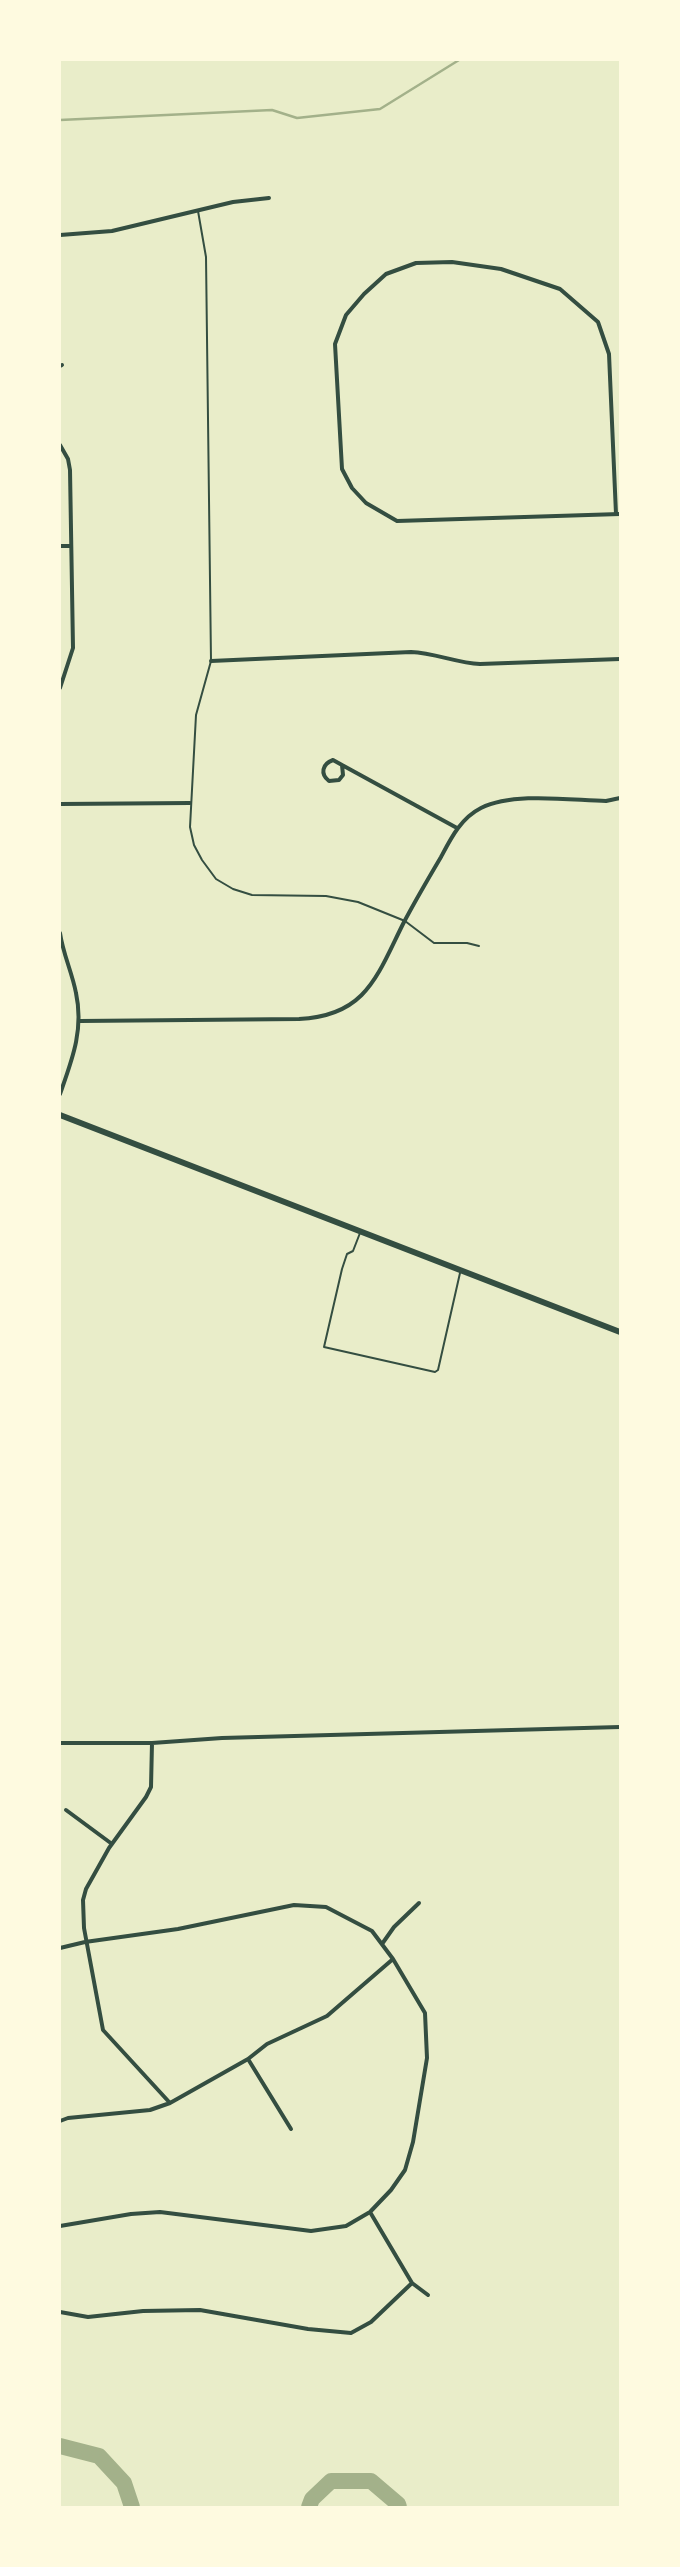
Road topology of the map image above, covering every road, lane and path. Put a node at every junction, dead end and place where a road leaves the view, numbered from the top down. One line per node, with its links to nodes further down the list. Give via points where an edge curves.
1 (269, 198): 2 (street, via 233,202)
2 (198, 211): 3 (street, via 112,231); 9 (lane, via 206,257)
3 (60, 235)
4 (60, 445): 7 (street, via 70,470)
5 (618, 514): 5 (street, via 398,521 366,504 342,469 335,344 346,315 386,274 416,263 452,262 501,269 560,289 598,322 609,354)
6 (60, 546): 7 (street)
7 (72, 546): 10 (street, via 73,648)
8 (620, 659): 9 (street, via 465,664 411,652)
9 (211, 660): 13 (lane, via 196,715)
10 (60, 688)
11 (342, 765): 11 (street, via 343,775 339,780 329,781 324,776 326,763 336,761); 15 (street)
12 (620, 798): 15 (street, via 606,801 508,800 479,809)
13 (190, 803): 14 (street); 16 (lane, via 194,845 216,879 233,889 252,895 341,898)
14 (60, 804)
15 (457, 828): 16 (street)
16 (405, 920): 18 (lane, via 434,943); 19 (street, via 377,976 362,996 330,1016)
17 (60, 933): 19 (street)
18 (479, 946)
19 (80, 1021): 20 (street, via 73,1058)
20 (60, 1094)
21 (60, 1115): 22 (main road)
22 (360, 1230): 23 (main road); 23 (lane, via 353,1251 347,1254 342,1268 324,1347 436,1372)
23 (460, 1270): 24 (main road)
24 (620, 1332)
25 (620, 1726): 26 (street)
26 (152, 1743): 27 (street); 29 (street, via 150,1786 146,1797)
27 (60, 1744)
28 (66, 1810): 29 (street)
29 (112, 1844): 31 (street, via 86,1888 83,1900)
30 (419, 1903): 32 (street)
31 (85, 1942): 32 (street, via 178,1929 294,1905 326,1907 372,1931); 33 (street); 36 (street, via 103,2030)
32 (382, 1944): 34 (street)
33 (60, 1948)
34 (393, 1959): 35 (street, via 327,2016 267,2044); 39 (street, via 425,2013 427,2058 415,2133 405,2170)
35 (248, 2058): 36 (street); 38 (street)
36 (170, 2103): 37 (street, via 150,2110)
37 (60, 2121)
38 (291, 2129)
39 (370, 2212): 40 (street, via 346,2226 311,2231 160,2212); 41 (street)
40 (60, 2226)
41 (412, 2283): 42 (street); 43 (street, via 371,2322 351,2333 308,2329 200,2310 143,2311 88,2317)
42 (428, 2295)
43 (60, 2312)

